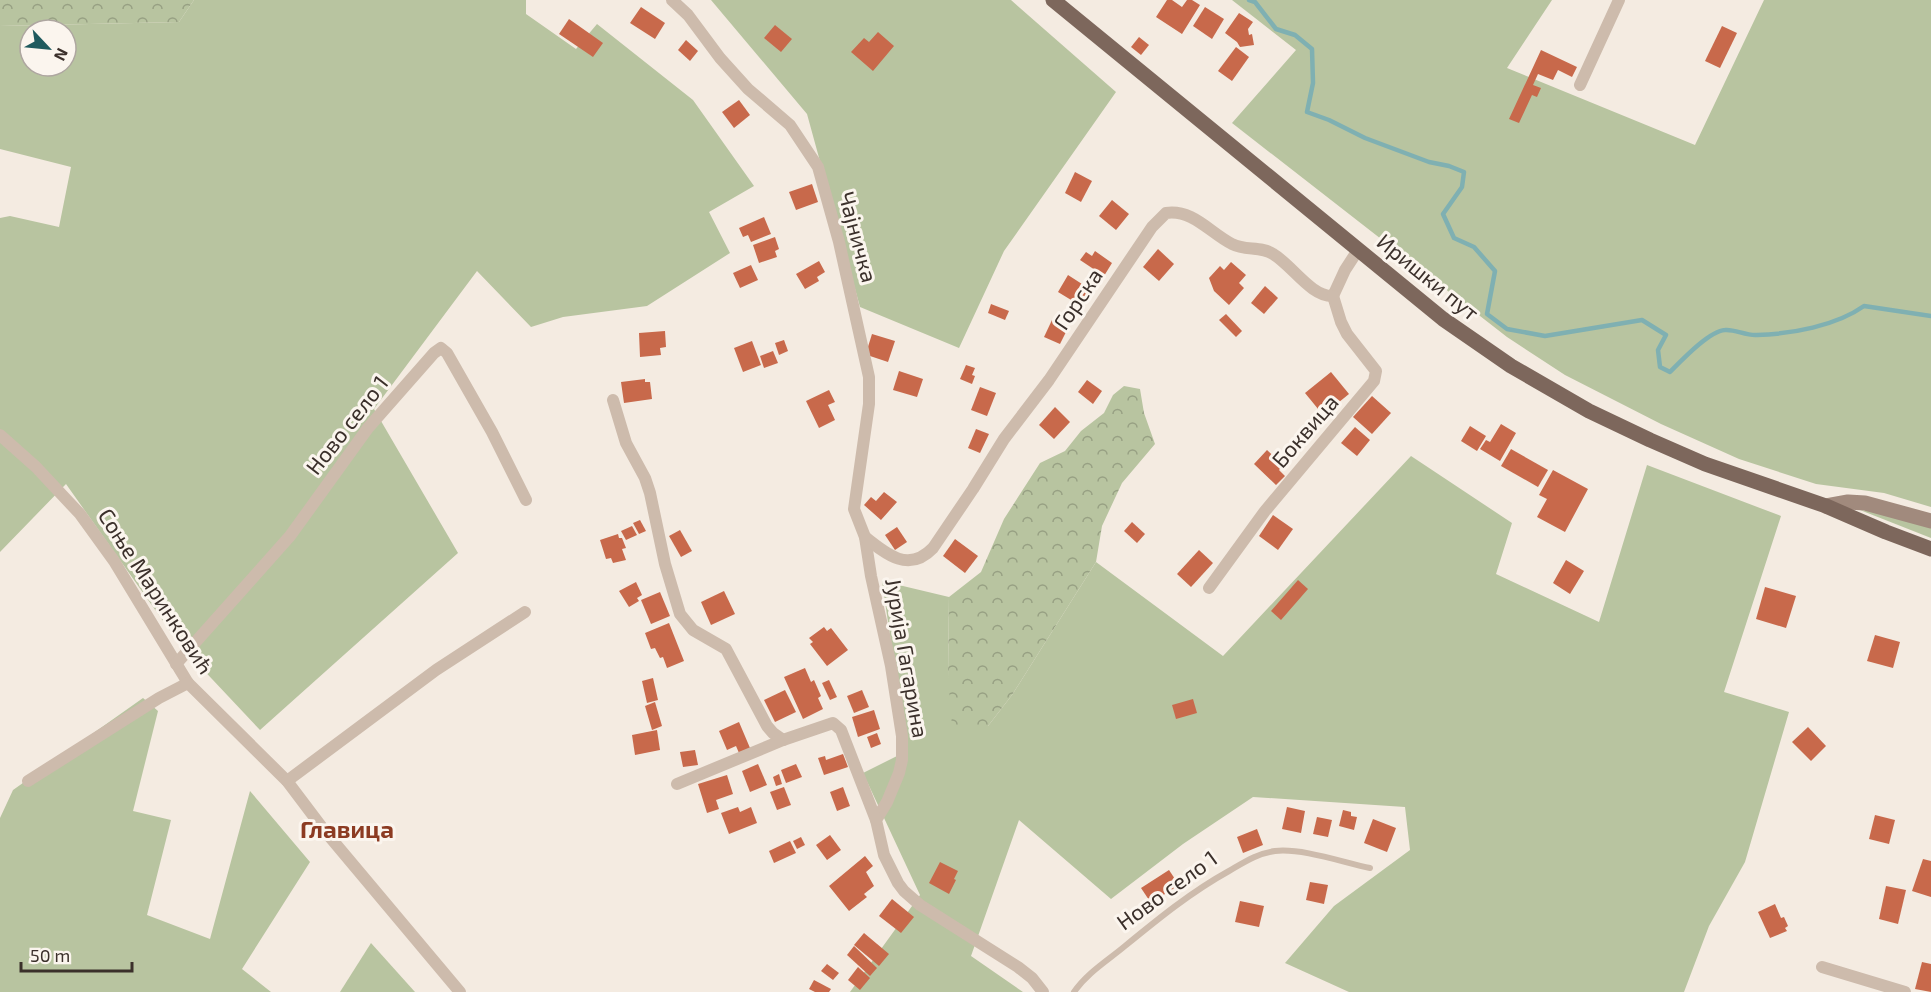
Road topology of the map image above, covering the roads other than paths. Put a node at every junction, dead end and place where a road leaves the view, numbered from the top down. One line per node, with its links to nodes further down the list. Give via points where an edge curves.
1 (672, 0): 12 (street, Чајничка, via 742,82 790,124 818,167 869,376 869,404 854,509)
2 (1053, 0): 5 (main road, Иришки пут)
3 (1619, 0): 4 (street)
4 (1580, 85)
5 (1358, 250): 6 (street); 10 (main road, Иришки пут, via 1473,341 1588,411 1705,464)
6 (1333, 296): 12 (street, Горска, via 1322,295 1272,253 1232,244 1194,218 1166,213 1152,227 1004,439 933,548 918,559 906,561); 14 (street, Боквица, via 1347,334 1376,371 1374,381 1265,511)
7 (613, 400): 18 (street, via 626,443 650,493 680,614 693,630 726,649 767,726)
8 (0, 435): 16 (street, Соње Маринковић, via 80,514 114,561)
9 (526, 500): 16 (street, Ново село 1, via 492,432 441,348 368,428 290,536)
10 (1826, 506): 11 (main road, via 1865,504); 13 (main road, Иришки пут)
11 (1931, 521)
12 (865, 537): 22 (street, Јурија Гагарина, via 902,736 899,773)
13 (1931, 549)
14 (1209, 588)
15 (525, 612): 20 (street, via 435,669)
16 (176, 664): 17 (street, Соње Маринковић)
17 (188, 683): 19 (street); 20 (street, Соње Маринковић)
18 (783, 740): 21 (street); 22 (street, via 828,723 841,729)
19 (28, 781)
20 (286, 781): 25 (street, Соње Маринковић)
21 (677, 784)
22 (876, 820): 26 (street, via 884,855 904,891 1018,967)
23 (1370, 868): 27 (lane, Ново село 1, via 1287,851 1250,859 1180,902 1081,982)
24 (1822, 968): 28 (street)
25 (460, 992)
26 (1043, 992)
27 (1074, 992)
28 (1905, 992)

